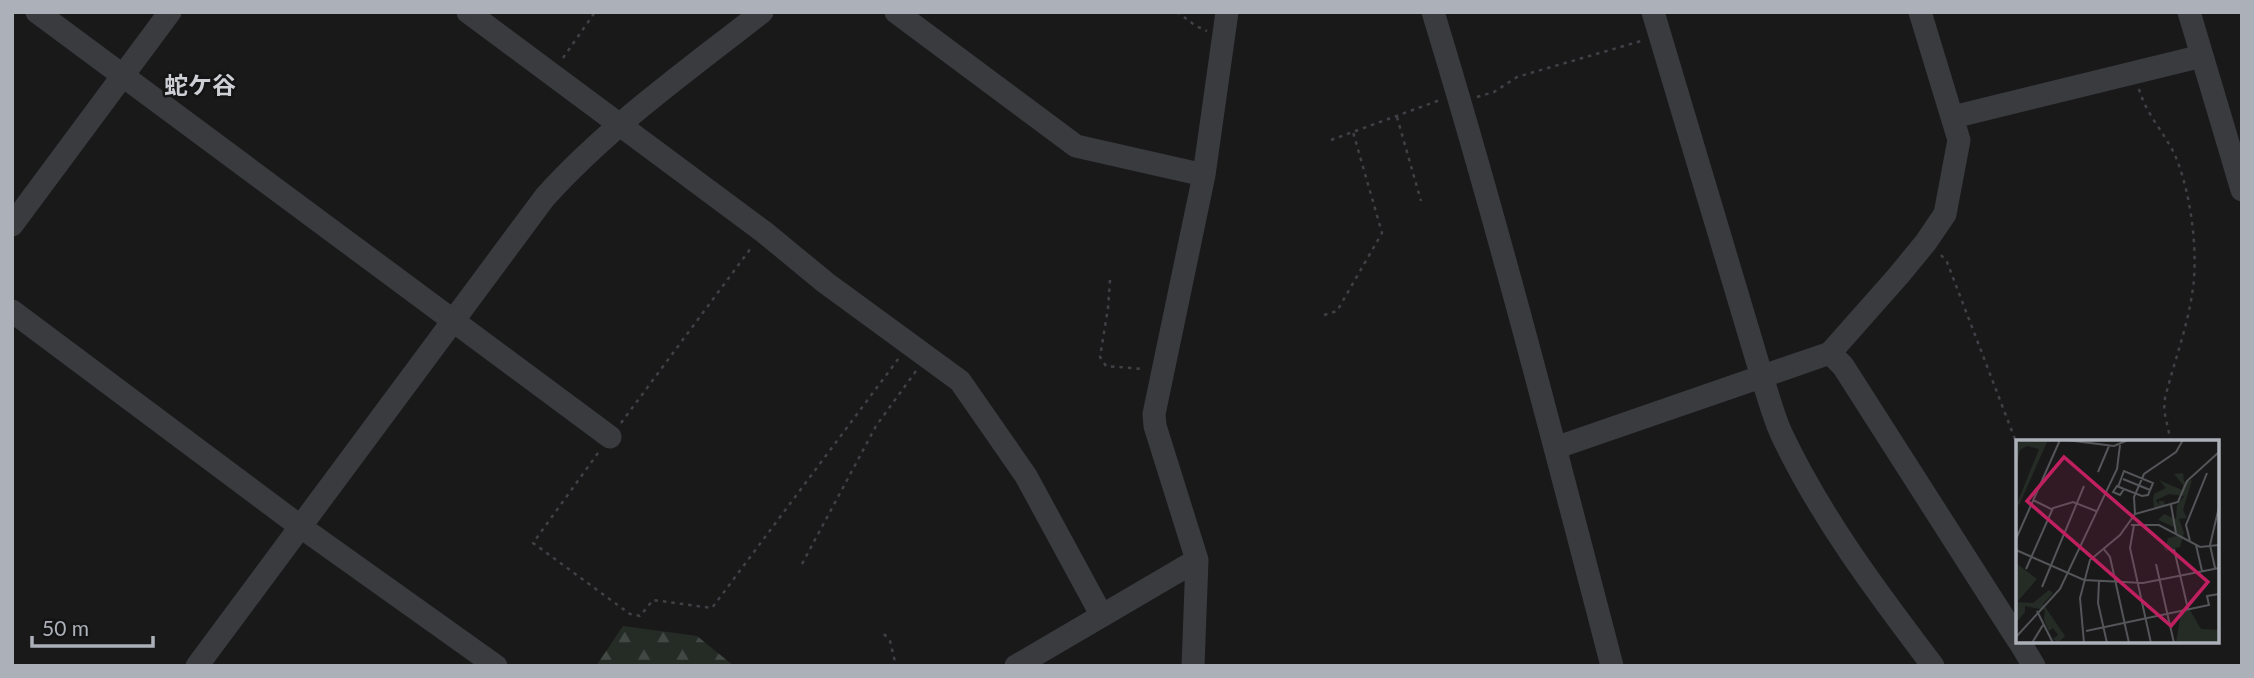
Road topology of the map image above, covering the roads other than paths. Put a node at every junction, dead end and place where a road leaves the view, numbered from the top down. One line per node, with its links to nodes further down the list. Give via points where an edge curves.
1 (37, 12): 12 (street)
2 (170, 12): 12 (street)
3 (468, 12): 14 (street)
4 (762, 12): 14 (street)
5 (896, 12): 15 (street, via 1076,146)
6 (1227, 12): 15 (street)
7 (1433, 12): 23 (street)
8 (1653, 12): 21 (street)
9 (1920, 12): 13 (street)
10 (2189, 12): 11 (street)
11 (2202, 56): 13 (street); 16 (street)
12 (122, 76): 17 (street); 19 (street)
13 (1953, 117): 20 (street, via 1959,140 1945,214)
14 (619, 124): 19 (street, via 545,197); 26 (street, via 960,381 1026,477)
15 (1204, 175): 25 (street, via 1154,414)
16 (2242, 190)
17 (12, 225)
18 (12, 311): 24 (street)
19 (454, 320): 22 (street); 24 (street)
20 (1830, 353): 21 (street); 27 (street, via 1843,366)
21 (1762, 377): 23 (street); 34 (street, via 1780,432 1828,520)
22 (610, 437)
23 (1555, 448): 33 (street)
24 (301, 527): 29 (street); 30 (street)
25 (1197, 560): 26 (street); 32 (street)
26 (1102, 616): 31 (street)
27 (2016, 637)
28 (2020, 643): 35 (street)
29 (197, 666)
30 (496, 666)
31 (1016, 666)
32 (1193, 666)
33 (1612, 666)
34 (1933, 666)
35 (2034, 666)

